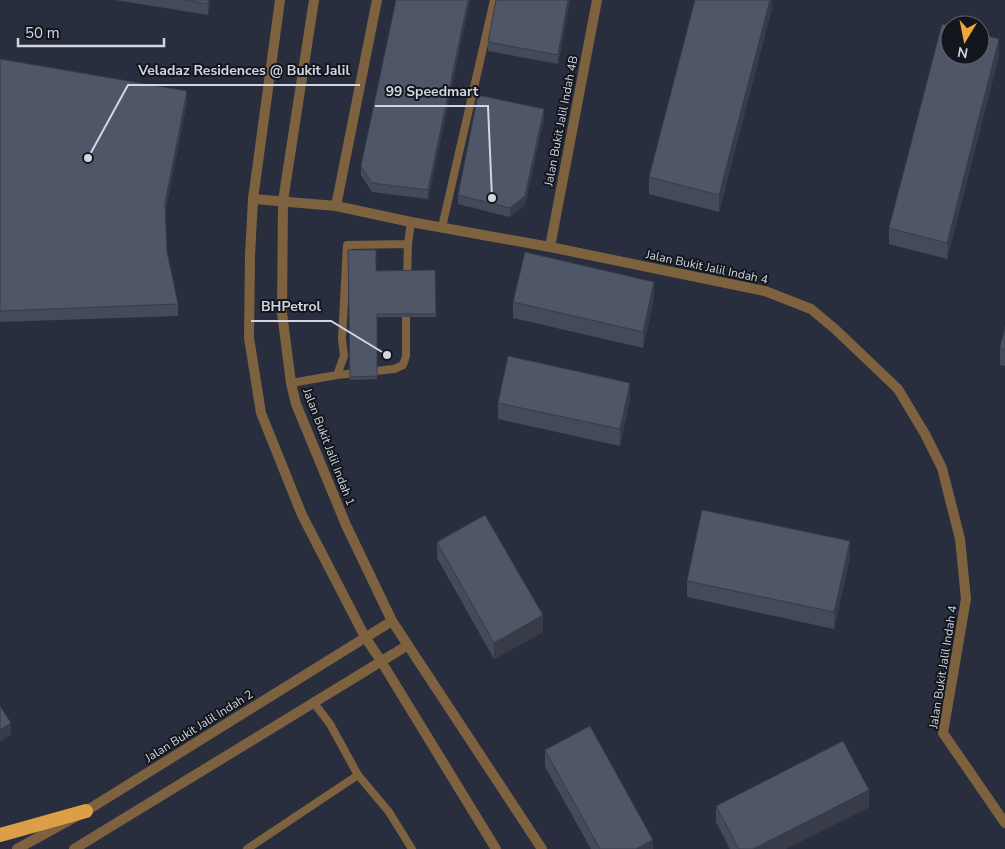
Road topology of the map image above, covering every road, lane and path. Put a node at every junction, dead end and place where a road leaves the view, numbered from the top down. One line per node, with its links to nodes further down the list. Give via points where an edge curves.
1 (280, 0): 6 (street)
2 (314, 0): 7 (street, Jalan Bukit Jalil Indah 1)
3 (377, 0): 8 (street)
4 (494, 0): 10 (lane)
5 (597, 0): 12 (street, Jalan Bukit Jalil Indah 4B)
6 (253, 199): 7 (street, Jalan Bukit Jalil Indah 4); 18 (street, via 249,338 262,413 302,515)
7 (283, 201): 8 (street, Jalan Bukit Jalil Indah 4); 16 (street, Jalan Bukit Jalil Indah 1, via 282,313)
8 (336, 206): 9 (street, Jalan Bukit Jalil Indah 4)
9 (411, 222): 10 (street, Jalan Bukit Jalil Indah 4); 11 (lane)
10 (442, 227): 12 (street, Jalan Bukit Jalil Indah 4)
11 (408, 244): 13 (lane); 15 (lane, via 347,245 344,356)
12 (550, 247): 24 (street, Jalan Bukit Jalil Indah 4, via 765,291 811,309 898,389 942,468 960,539 966,599 943,733)
13 (407, 290)
14 (407, 300): 15 (lane, via 403,365 394,369)
15 (337, 375): 16 (lane)
16 (291, 383): 17 (street, Jalan Bukit Jalil Indah 1, via 296,404 346,525)
17 (392, 621): 18 (street, Jalan Bukit Jalil Indah 2); 19 (street, Jalan Bukit Jalil Indah 1)
18 (365, 637): 20 (street); 23 (street, Jalan Bukit Jalil Indah 2)
19 (408, 645): 20 (street); 31 (street, Jalan Bukit Jalil Indah 1)
20 (381, 661): 21 (street); 30 (street)
21 (314, 703): 22 (lane, via 330,724); 27 (street)
22 (358, 775): 28 (lane); 29 (lane, via 389,812)
23 (86, 811): 25 (highway); 26 (street, Jalan Bukit Jalil Indah 2)
24 (1005, 823)
25 (0, 835)
26 (17, 849)
27 (74, 849)
28 (247, 849)
29 (412, 849)
30 (496, 849)
31 (542, 849)

